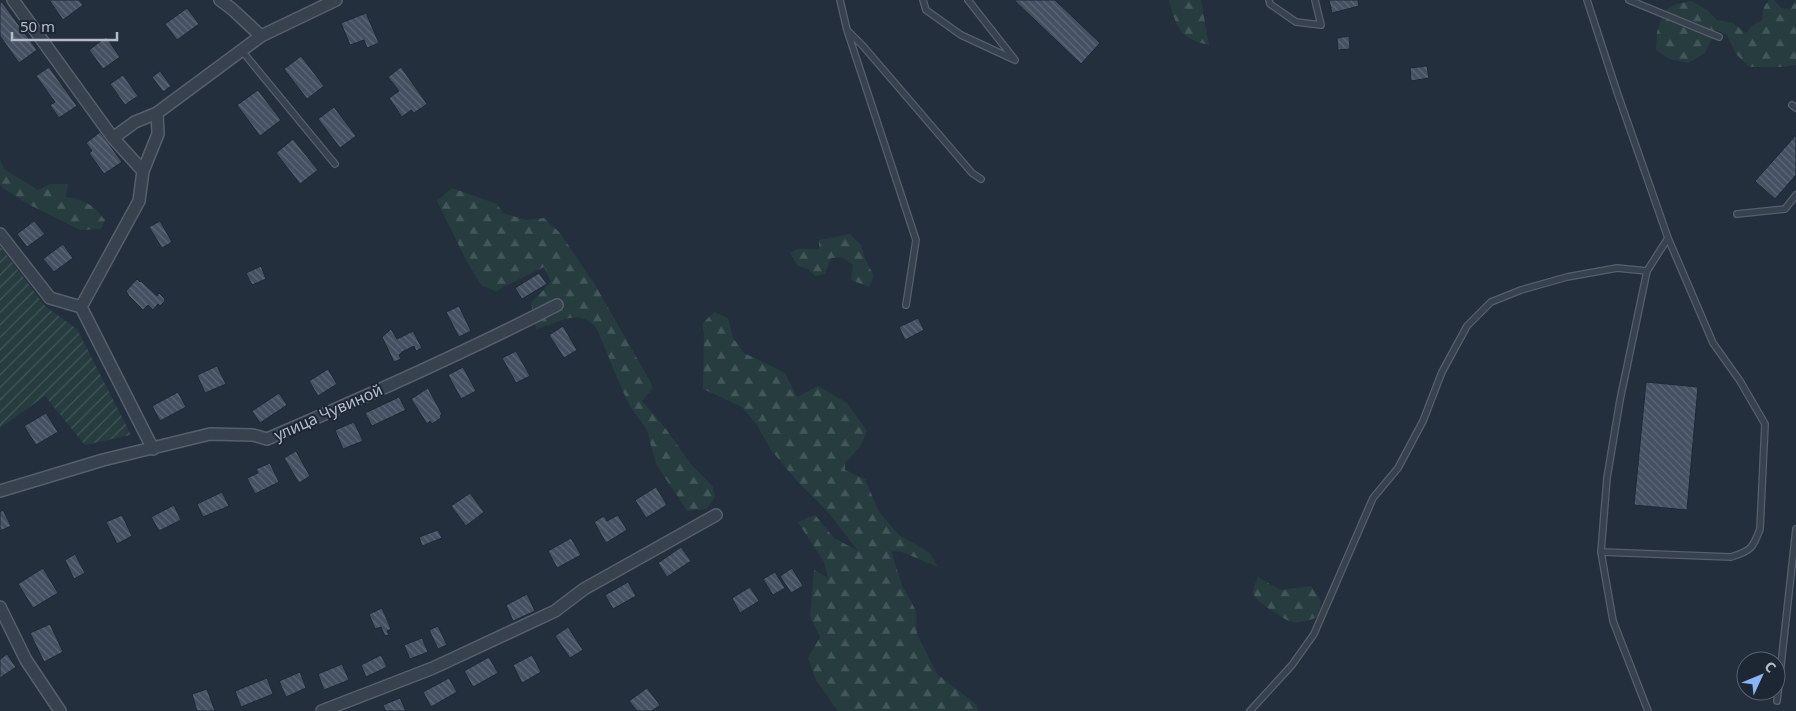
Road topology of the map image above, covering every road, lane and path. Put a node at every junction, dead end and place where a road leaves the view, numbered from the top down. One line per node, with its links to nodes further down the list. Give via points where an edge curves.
1 (13, 0): 16 (street)
2 (220, 0): 12 (street)
3 (336, 0): 12 (street)
4 (840, 0): 11 (lane)
5 (923, 0): 6 (lane, via 926,10 962,35 1016,60)
6 (968, 0)
7 (1269, 0): 8 (lane, via 1296,22 1321,25)
8 (1315, 0)
9 (1587, 0): 23 (lane)
10 (1629, 0): 13 (lane)
11 (846, 30): 19 (lane, via 972,173); 26 (lane, via 916,240)
12 (261, 36): 14 (street)
13 (1719, 37)
14 (242, 51): 15 (street); 17 (lane)
15 (157, 113): 16 (street, via 134,122); 18 (street, via 158,134)
16 (113, 138): 18 (street)
17 (335, 164)
18 (143, 171): 27 (street, via 139,202)
19 (981, 179)
20 (1796, 195): 21 (lane, via 1785,209)
21 (1737, 214)
22 (0, 234): 27 (street, via 50,298)
23 (1668, 238): 24 (lane); 32 (lane, via 1714,343 1765,424 1760,529 1755,543 1747,552 1731,557)
24 (1647, 271): 32 (lane, via 1607,478); 37 (lane, via 1617,268 1521,290 1491,302 1467,326 1398,468 1373,498 1314,634 1292,665)
25 (557, 305): 28 (street, улица Чувиной, via 376,392 267,439 253,435 210,434)
26 (906, 305)
27 (81, 307): 28 (street)
28 (153, 449): 29 (street, улица Чувиной, via 103,460)
29 (0, 491)
30 (716, 516): 36 (street, via 584,588 555,611 433,668)
31 (1796, 529): 34 (lane)
32 (1601, 552): 38 (lane, via 1612,621)
33 (0, 607): 35 (street, via 26,660)
34 (1783, 651)
35 (60, 711)
36 (322, 711)
37 (1250, 711)
38 (1648, 711)

